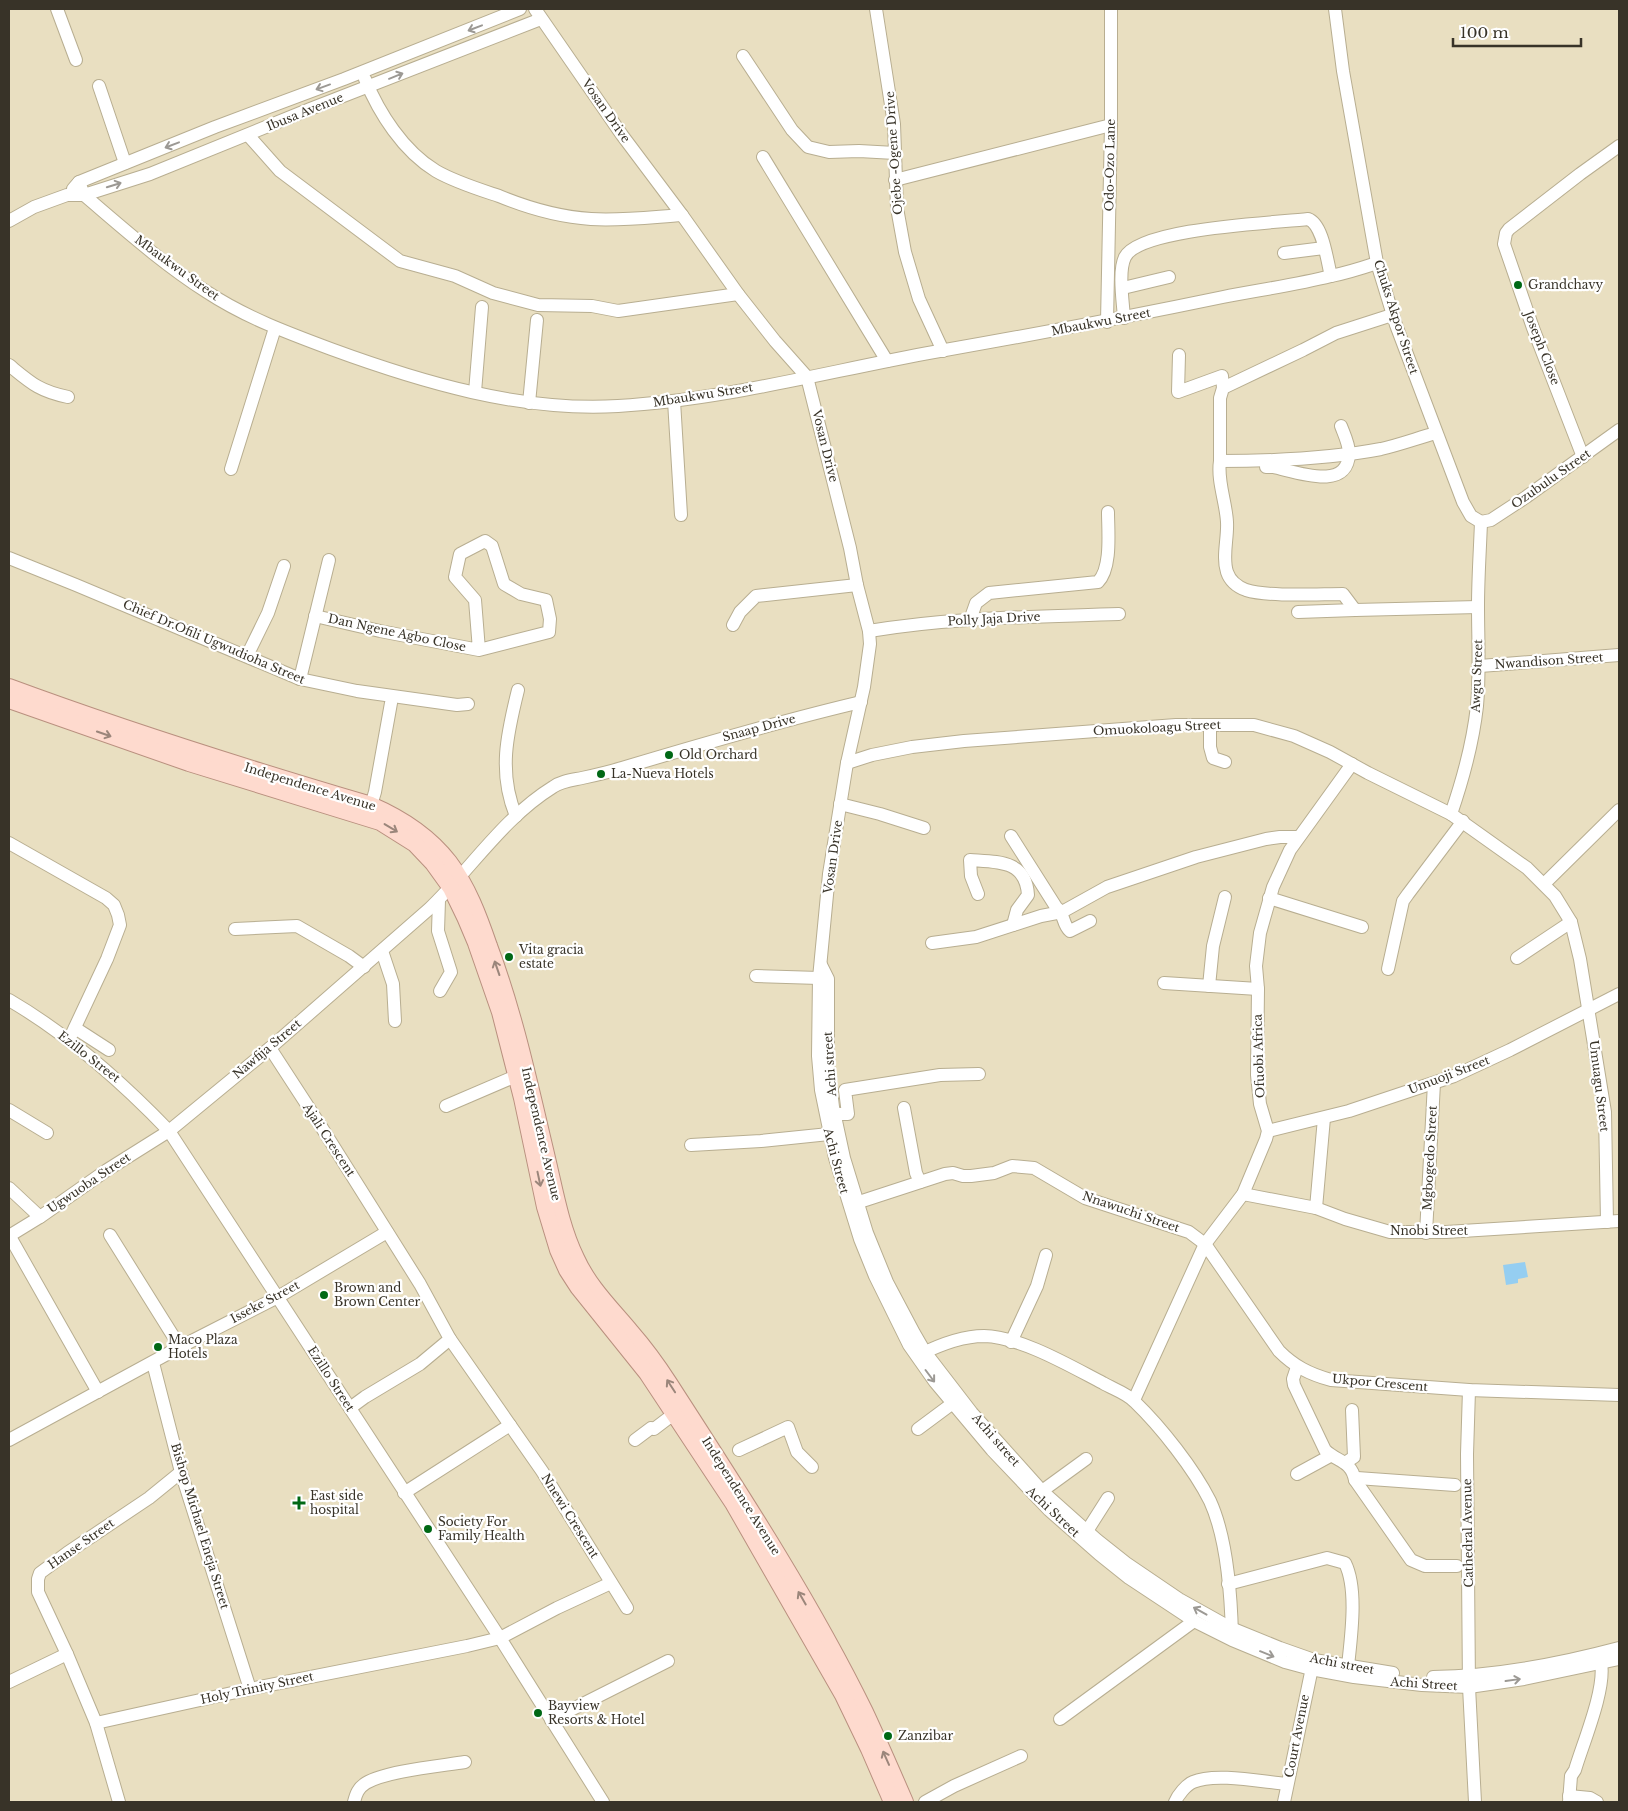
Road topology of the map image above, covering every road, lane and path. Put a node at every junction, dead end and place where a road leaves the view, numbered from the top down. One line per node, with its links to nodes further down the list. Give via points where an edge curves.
1 (57, 9): 8 (street)
2 (520, 9): 9 (street, Ibusa Avenue, one-way to 9)
3 (876, 9): 15 (street, Ojebe -Ogene Drive, via 893,111)
4 (1111, 9): 12 (street, Odo-Ozo Lane)
5 (1335, 9): 26 (street, Chuks Akpor Street)
6 (538, 14): 11 (street, Ibusa Avenue, one-way to 6); 22 (street, Vosan Drive, via 622,136)
7 (743, 56): 15 (street, via 792,130 808,147 829,152)
8 (76, 60)
9 (362, 72): 11 (street); 17 (street, Ibusa Avenue, one-way to 17)
10 (99, 86): 17 (street)
11 (368, 86): 13 (street, Ibusa Avenue); 22 (street, via 401,140 420,159 446,176 539,210 575,218)
12 (1111, 125): 18 (street); 35 (street, Odo-Ozo Lane)
13 (248, 135): 20 (street, Ibusa Avenue, one-way to 13, via 150,174); 30 (street, via 280,171 400,261 455,276 493,293 538,305 592,306 618,311)
14 (1619, 146): 51 (street, Joseph Close, via 1509,229 1504,244)
15 (895, 153): 18 (street, Ojebe -Ogene Drive)
16 (763, 157): 39 (street)
17 (125, 163): 19 (street, Ibusa Avenue)
18 (895, 180): 37 (street, Ojebe -Ogene Drive, via 908,265 919,299)
19 (79, 182): 20 (street, Mbaukwu Street); 21 (street, Ibusa Avenue)
20 (84, 194): 21 (street, Ibusa Avenue); 36 (street, Mbaukwu Street, via 158,257 208,293)
21 (67, 196): 23 (street, Ibusa Avenue, via 34,207)
22 (682, 215): 30 (street, Vosan Drive)
23 (9, 221)
24 (1324, 248): 25 (street); 27 (street); 29 (street, via 1316,225 1308,219 1200,230 1134,247 1122,266)
25 (1284, 254)
26 (1377, 264): 27 (street, Mbaukwu Street); 32 (street, Chuks Akpor Street)
27 (1331, 276): 33 (street, Mbaukwu Street)
28 (1169, 277): 29 (street)
29 (1123, 288): 33 (street)
30 (738, 294): 41 (street, Vosan Drive)
31 (482, 306): 43 (street)
32 (1392, 315): 42 (street, via 1336,333); 49 (street, Chuks Akpor Street)
33 (1124, 318): 35 (street, Mbaukwu Street)
34 (536, 320): 46 (street)
35 (1107, 322): 37 (street, Mbaukwu Street)
36 (274, 328): 43 (street, Mbaukwu Street, via 361,360 444,386); 53 (street)
37 (943, 351): 39 (street, Mbaukwu Street)
38 (1179, 355): 42 (street, via 1178,392 1222,376)
39 (887, 361): 41 (street, Mbaukwu Street)
40 (9, 365): 44 (street, via 36,387)
41 (807, 377): 45 (street, Mbaukwu Street); 60 (street, Vosan Drive)
42 (1223, 388): 52 (street, via 1219,409)
43 (475, 392): 46 (street, Mbaukwu Street)
44 (68, 397)
45 (674, 401): 46 (street, Mbaukwu Street, via 608,407); 55 (street)
46 (529, 402)
47 (1342, 426): 50 (street)
48 (1619, 430): 51 (street, Ozubulu Street)
49 (1436, 433): 50 (street); 56 (street, Chuks Akpor Street, via 1463,502 1471,516)
50 (1349, 454): 52 (street); 52 (street, via 1344,471 1327,478 1273,467)
51 (1583, 457): 56 (street, Ozubulu Street, via 1526,498 1491,520)
52 (1220, 465): 62 (street, via 1227,521 1226,563 1231,580 1238,586 1258,592 1343,594)
53 (231, 469)
54 (1108, 512): 66 (street, via 1106,568 1098,582 989,593 976,602)
55 (681, 515)
56 (1481, 522): 61 (street, Awgu Street)
57 (9, 558): 71 (street, Chief Dr.Ofili Ugwudioha Street)
58 (329, 560): 65 (street)
59 (284, 566): 71 (street, via 268,613)
60 (857, 585): 67 (street, via 756,596 740,612); 68 (street, Vosan Drive)
61 (1478, 607): 62 (street); 72 (street, Awgu Street)
62 (1355, 610): 63 (street)
63 (1298, 612)
64 (1119, 614): 66 (street, Polly Jaja Drive)
65 (315, 616): 69 (street, Dan Ngene Agbo Close); 73 (street)
66 (970, 620): 68 (street, Polly Jaja Drive)
67 (733, 625)
68 (869, 631): 77 (street, Vosan Drive)
69 (478, 650): 69 (street, via 475,600 455,577 460,554 485,541 492,546 504,584 521,594 546,600 550,619 549,632)
70 (1619, 655): 72 (street, Nwandison Street)
71 (247, 656): 73 (street, Chief Dr.Ofili Ugwudioha Street)
72 (1480, 666): 87 (street, Awgu Street, via 1474,727)
73 (300, 679): 79 (street, Chief Dr.Ofili Ugwudioha Street, via 357,691)
74 (9, 687): 85 (main road, Independence Avenue, via 192,750)
75 (518, 690): 88 (street, via 506,742 508,795)
76 (9, 700): 94 (main road, Independence Avenue, one-way to 94, via 164,755 380,822 420,848 441,874)
77 (861, 702): 82 (street, Vosan Drive); 88 (street, Snaap Drive, via 558,784)
78 (391, 703): 85 (street)
79 (463, 704)
80 (1210, 725): 81 (street, via 1213,758); 82 (street, Omuokoloagu Street, via 964,741 912,747); 83 (street, Omuokoloagu Street, via 1254,725 1271,729 1294,736)
81 (1225, 762)
82 (847, 763): 84 (street, Vosan Drive)
83 (1352, 764): 87 (street, Omuokoloagu Street); 92 (street, Ofuobi Africa)
84 (840, 804): 90 (street); 109 (street, Vosan Drive, via 829,874)
85 (371, 805): 94 (main road, Independence Avenue, via 413,828 440,850)
86 (1619, 810): 95 (street)
87 (1451, 814): 89 (street)
88 (516, 816): 94 (street, Snaap Drive)
89 (1463, 821): 95 (street); 111 (street, via 1403,902)
90 (924, 828)
91 (1011, 836): 100 (street, via 1056,908)
92 (1298, 837): 98 (street, Ofuobi Africa, via 1277,875); 100 (street, via 1280,837 1196,857 1107,887)
93 (9, 843): 122 (street, via 106,898 114,904 118,915 120,925 117,934)
94 (455, 882): 99 (street, Nawfija Street); 126 (main road, Independence Avenue, via 481,922 498,968)
95 (1544, 884): 102 (street)
96 (978, 894): 103 (street, via 971,876 970,860 999,862 1019,870 1027,884 1028,896 1016,910)
97 (1225, 897): 115 (street, via 1213,946)
98 (1269, 898): 104 (street); 116 (street, Ofuobi Africa, via 1258,945)
99 (438, 900): 107 (street, Nawfija Street); 117 (street, via 438,931 451,972)
100 (1062, 912): 101 (street, via 1065,927 1070,932); 103 (street)
101 (1090, 921)
102 (1570, 922): 108 (street); 120 (street, via 1578,946)
103 (1013, 925): 106 (street, via 976,938)
104 (1362, 927)
105 (235, 929): 110 (street, via 298,926)
106 (932, 942)
107 (382, 951): 110 (street, Nawfija Street); 121 (street, via 393,984)
108 (1518, 958)
109 (821, 965): 113 (street, Achi Street); 133 (street, Achi street, via 828,979 828,1065)
110 (364, 966): 124 (street, Nawfija Street)
111 (1388, 969)
112 (756, 976): 113 (street)
113 (819, 978): 138 (street, Achi Street, via 818,1061)
114 (1164, 983): 115 (street)
115 (1209, 986): 116 (street)
116 (1258, 989): 136 (street, Ofuobi Africa, via 1257,1081)
117 (440, 991)
118 (1619, 994): 120 (street, Umuoji Street)
119 (9, 1000): 123 (street, Ezillo Street)
120 (1589, 1010): 129 (street, Umuoji Street, via 1481,1064); 147 (street, Umuagu Street, via 1605,1112)
121 (395, 1021)
122 (75, 1028): 123 (street); 125 (street)
123 (69, 1040): 135 (street, Ezillo Street, via 114,1075)
124 (270, 1048): 135 (street, Nawfija Street); 148 (street, Ajali Crescent)
125 (109, 1050)
126 (518, 1058): 128 (main road, Independence Avenue); 144 (main road, Independence Avenue)
127 (979, 1074): 133 (street, via 940,1075 845,1090 848,1114)
128 (516, 1076): 130 (street); 144 (main road, Independence Avenue, one-way to 144)
129 (1434, 1083): 134 (street, Umuoji Street); 149 (street, Mgbogedo Street)
130 (446, 1106)
131 (904, 1108): 140 (street)
132 (9, 1110): 137 (street)
133 (835, 1114): 143 (street, Achi street)
134 (1324, 1118): 136 (street, Umuoji Street); 145 (street)
135 (169, 1131): 146 (street, Ugwuoba Street); 155 (street, Ezillo Street)
136 (1268, 1131): 142 (street)
137 (47, 1133)
138 (829, 1134): 139 (street); 143 (street, Achi Street)
139 (691, 1145)
140 (920, 1182): 143 (street, Nnawuchi Street); 152 (street, Nnawuchi Street, via 953,1173 963,1176 994,1173 1012,1166 1034,1168 1097,1203 1189,1232)
141 (9, 1188): 146 (street)
142 (1243, 1194): 145 (street, Nnobi Street); 152 (street)
143 (853, 1204): 159 (street, Achi street)
144 (551, 1205): 162 (main road, Independence Avenue, via 564,1247 582,1271 598,1303 633,1334)
145 (1316, 1208): 149 (street, Nnobi Street, via 1375,1229)
146 (40, 1217): 150 (street, Ugwuoba Street)
147 (1613, 1222): 149 (street, Nnobi Street)
148 (387, 1232): 154 (street, Ajali Crescent); 155 (street, Isseke Street)
149 (1426, 1233)
150 (9, 1235): 164 (street)
151 (110, 1235): 158 (street)
152 (1205, 1244): 161 (street, Ukpor Crescent, via 1279,1350); 166 (street)
153 (1046, 1255): 157 (street, via 1037,1286)
154 (420, 1284): 156 (street, Nnewi Crescent)
155 (278, 1297): 158 (street, Isseke Street); 168 (street, Ezillo Street)
156 (450, 1340): 168 (street, via 420,1364); 171 (street, Nnewi Crescent)
157 (1011, 1342): 159 (street, via 979,1336 949,1342); 166 (street, via 1052,1357)
158 (180, 1347): 160 (street, Isseke Street)
159 (921, 1354): 167 (street, Achi Street, one-way to 167, via 935,1382); 184 (street, Achi street)
160 (153, 1363): 164 (street, Isseke Street); 180 (street, Bishop Michael Eneja Street)
161 (1297, 1367): 163 (street, Ukpor Crescent, via 1330,1380); 176 (street, via 1294,1385 1324,1450)
162 (653, 1369): 170 (main road, Independence Avenue); 187 (main road, Independence Avenue, one-way to 162)
163 (1469, 1390): 165 (street, Ukpor Crescent); 204 (street, Cathedral Avenue)
164 (98, 1392): 173 (street, Isseke Street)
165 (1619, 1395)
166 (1134, 1400): 191 (street, via 1174,1446 1209,1500 1223,1543)
167 (953, 1403): 172 (street); 193 (street, Achi Street, via 1049,1510 1122,1572)
168 (350, 1408): 185 (street, Ezillo Street)
169 (1352, 1410): 178 (street, via 1354,1456)
170 (675, 1413): 174 (street); 187 (main road, Independence Avenue)
171 (510, 1425): 185 (street); 190 (street, Nnewi Crescent)
172 (918, 1430)
173 (9, 1440)
174 (635, 1440)
175 (739, 1450): 179 (street, via 788,1427 797,1452)
176 (1330, 1456): 178 (street); 181 (street)
177 (1086, 1459): 184 (street)
178 (1345, 1463): 182 (street)
179 (812, 1467)
180 (181, 1472): 197 (street, Hanse Street, via 40,1574 38,1592); 205 (street, Bishop Michael Eneja Street)
181 (1297, 1474)
182 (1355, 1480): 183 (street); 189 (street, via 1411,1560 1425,1566)
183 (1455, 1485)
184 (1042, 1491): 188 (street, Achi street)
185 (404, 1493): 195 (street, Ezillo Street)
186 (1108, 1498): 188 (street)
187 (738, 1500): 216 (main road, Independence Avenue, via 843,1694); 217 (main road, Independence Avenue, one-way to 187, via 865,1712 809,1609)
188 (1087, 1531): 194 (street, Achi street, one-way to 188, via 1147,1579)
189 (1457, 1566)
190 (611, 1583): 192 (street, Nnewi Crescent); 195 (street, Holy Trinity Street)
191 (1228, 1584): 194 (street); 202 (street, via 1327,1558 1345,1563 1352,1587)
192 (627, 1608)
193 (1194, 1621): 194 (street, Achi Street); 206 (street)
194 (1232, 1634): 201 (street, Achi Street, via 1285,1662)
195 (500, 1638): 205 (street, Holy Trinity Street); 207 (street, Ezillo Street)
196 (1619, 1648): 204 (street, Achi street)
197 (67, 1654): 203 (street); 208 (street, Hanse Street)
198 (1619, 1659): 200 (street, Achi Street)
199 (668, 1661): 207 (street)
200 (1601, 1663): 204 (street, Achi Street, one-way to 200, via 1524,1679); 212 (street, via 1601,1686 1571,1776)
201 (1312, 1664): 202 (street, Achi street); 204 (street, Achi Street, via 1394,1682); 211 (street, Court Avenue)
202 (1348, 1666): 204 (street, Achi street)
203 (9, 1682)
204 (1469, 1682): 221 (street, Cathedral Avenue)
205 (250, 1689): 208 (street, Holy Trinity Street)
206 (1060, 1719)
207 (551, 1720): 215 (street, Ezillo Street)
208 (96, 1723): 213 (street)
209 (1021, 1756): 218 (street)
210 (465, 1762): 214 (street, via 366,1783 356,1792)
211 (1287, 1784): 219 (street, via 1202,1779 1191,1782); 220 (street, Court Avenue)
212 (1569, 1799): 222 (street, via 1590,1798)
213 (119, 1802)
214 (354, 1802)
215 (603, 1802)
216 (892, 1802)
217 (905, 1802)
218 (925, 1802)
219 (1175, 1802)
220 (1284, 1802)
221 (1475, 1802)
222 (1597, 1802)

